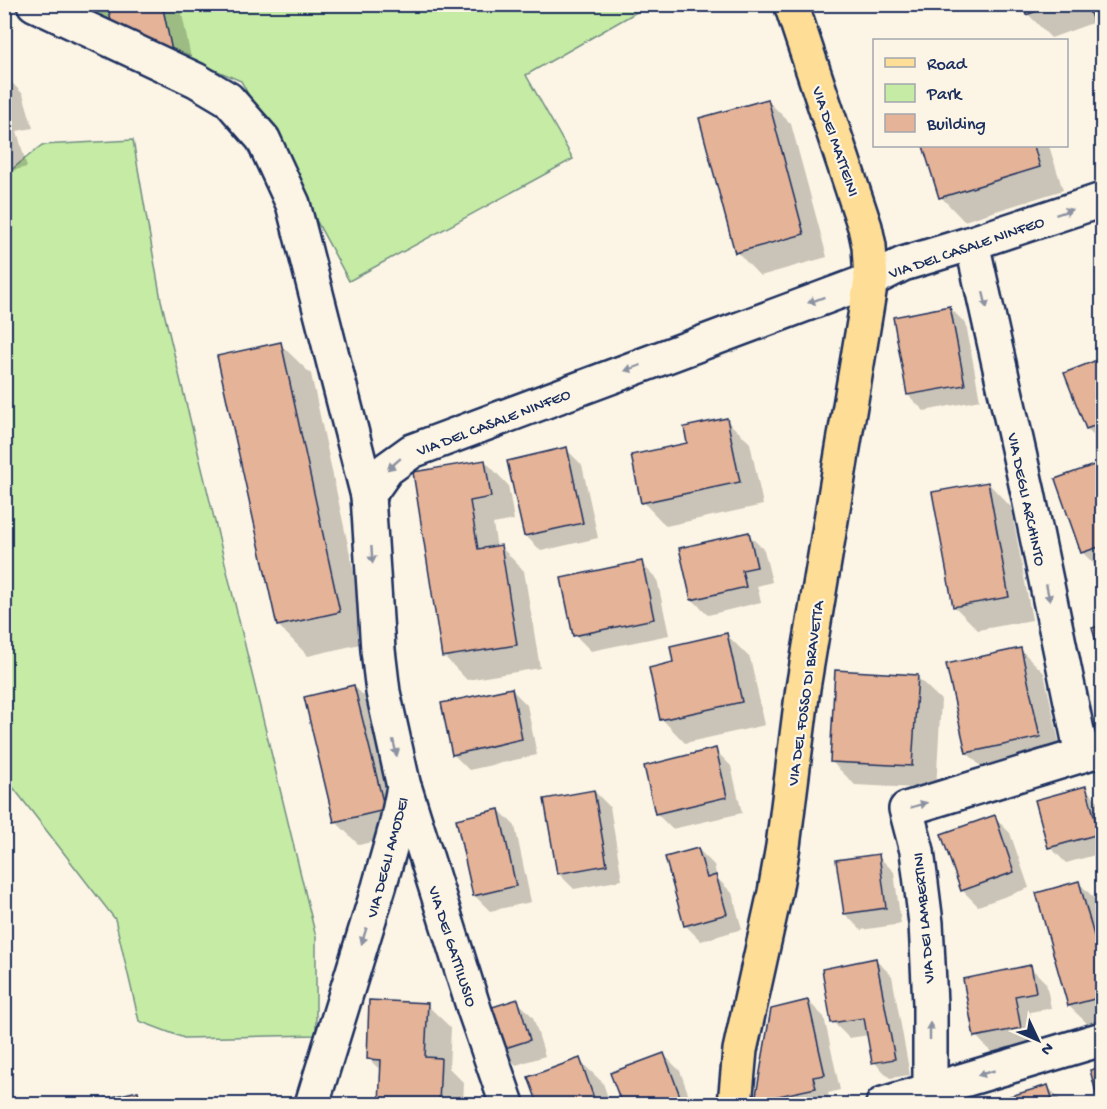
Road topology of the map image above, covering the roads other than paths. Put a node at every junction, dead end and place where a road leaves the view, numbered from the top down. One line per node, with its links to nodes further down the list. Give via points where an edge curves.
1 (34, 4): 6 (street, via 196,80 228,99 263,139 293,204)
2 (791, 4): 5 (main road, VIA DEI MATTEINI, via 865,227)
3 (1102, 200): 4 (street, VIA DEL CASALE NINFEO, one-way to 3)
4 (972, 243): 5 (street, VIA DEL CASALE NINFEO, via 903,264); 7 (street, VIA DEGLI ARCHINTO, one-way to 7)
5 (871, 280): 6 (street, VIA DEL CASALE NINFEO, one-way to 6, via 412,451 387,469); 13 (main road, VIA DEL FOSSO DI BRAVETTA, via 803,688 776,892 740,1050)
6 (368, 496): 8 (street, VIA DEGLI AMODEI, one-way to 8, via 382,692)
7 (1092, 752): 10 (street, VIA DEI LAMBERTINI, one-way to 7, via 926,923 917,851 906,809)
8 (404, 787): 11 (street, VIA DEGLI AMODEI, one-way to 11, via 379,887); 12 (street, VIA DEI GATTILUSIO)
9 (1102, 1039): 10 (street, one-way to 10)
10 (930, 1089): 14 (street)
11 (312, 1104)
12 (507, 1104)
13 (735, 1104)
14 (883, 1104)

